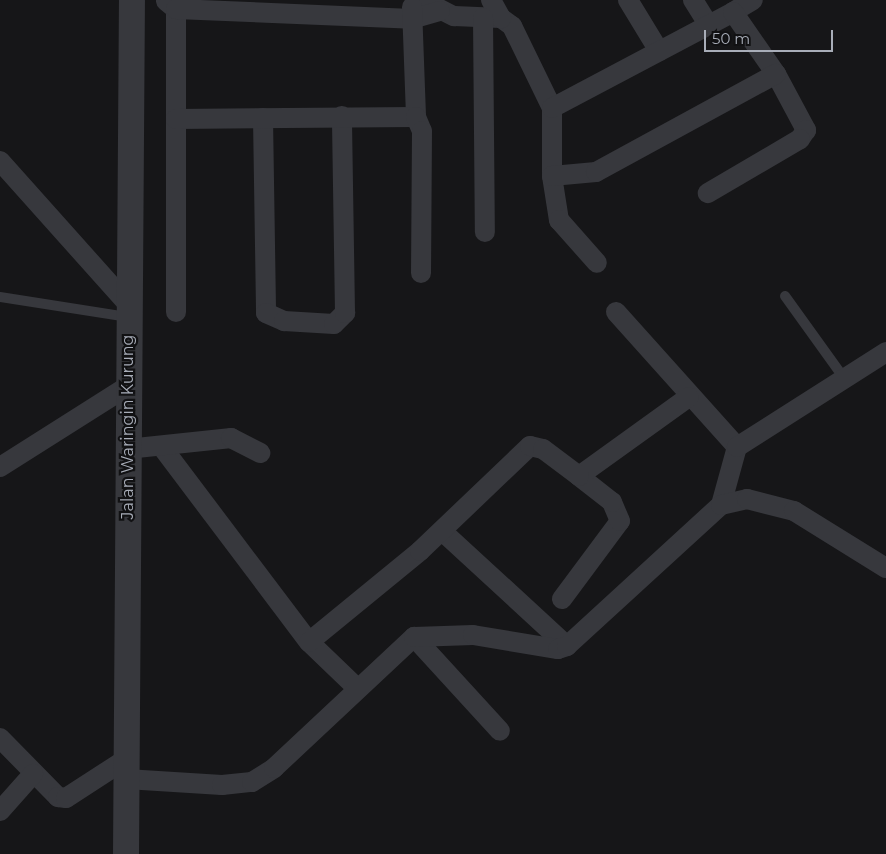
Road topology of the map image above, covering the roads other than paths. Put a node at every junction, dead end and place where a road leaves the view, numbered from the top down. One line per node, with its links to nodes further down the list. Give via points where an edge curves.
1 (132, 0): 28 (street, Jalan Waringin Kurung)
2 (422, 0): 9 (street)
3 (628, 0): 13 (street)
4 (693, 0): 12 (street)
5 (753, 0): 11 (street)
6 (173, 3): 7 (street); 18 (street)
7 (301, 7): 8 (street)
8 (412, 10): 9 (street); 17 (street)
9 (440, 12): 10 (street)
10 (492, 12): 15 (street, via 518,35); 23 (street)
11 (733, 12): 12 (street); 14 (street)
12 (708, 24): 13 (street)
13 (658, 51): 15 (street)
14 (776, 74): 21 (street, via 596,172); 22 (street, via 805,121 804,135)
15 (552, 108): 21 (street)
16 (342, 116): 17 (street); 19 (street); 19 (street, via 345,313 334,324 284,321 266,313)
17 (416, 117): 25 (street, via 422,131)
18 (176, 118): 19 (street); 29 (street)
19 (263, 118)
20 (0, 161): 28 (street)
21 (552, 176): 24 (street, via 560,220)
22 (708, 192)
23 (485, 232)
24 (597, 263)
25 (421, 273)
26 (785, 296): 32 (lane)
27 (0, 297): 28 (lane)
28 (128, 310): 33 (street, Jalan Waringin Kurung)
29 (176, 312)
30 (616, 312): 34 (street)
31 (886, 352): 32 (street)
32 (844, 378): 35 (street)
33 (128, 386): 37 (street, Jalan Waringin Kurung); 39 (street)
34 (689, 397): 35 (street); 40 (street)
35 (737, 446): 41 (street)
36 (162, 447): 37 (street); 38 (street, via 231,438); 46 (street)
37 (127, 449): 51 (street, Jalan Waringin Kurung)
38 (260, 454)
39 (0, 467)
40 (579, 476): 42 (street, via 543,449 530,446); 44 (street, via 612,502 620,521)
41 (721, 505): 43 (street, via 747,499 794,511); 47 (street)
42 (442, 531): 46 (street); 47 (street)
43 (886, 568)
44 (562, 599)
45 (414, 637): 47 (street, via 472,635 558,649); 48 (street); 49 (street)
46 (309, 642): 48 (street)
47 (567, 646)
48 (356, 688): 51 (street, via 274,768 252,782 222,786)
49 (500, 731)
50 (0, 738): 52 (street)
51 (126, 769): 52 (street, via 66,798 58,797); 54 (street, Jalan Waringin Kurung)
52 (33, 774): 53 (street)
53 (0, 811)
54 (126, 854)

